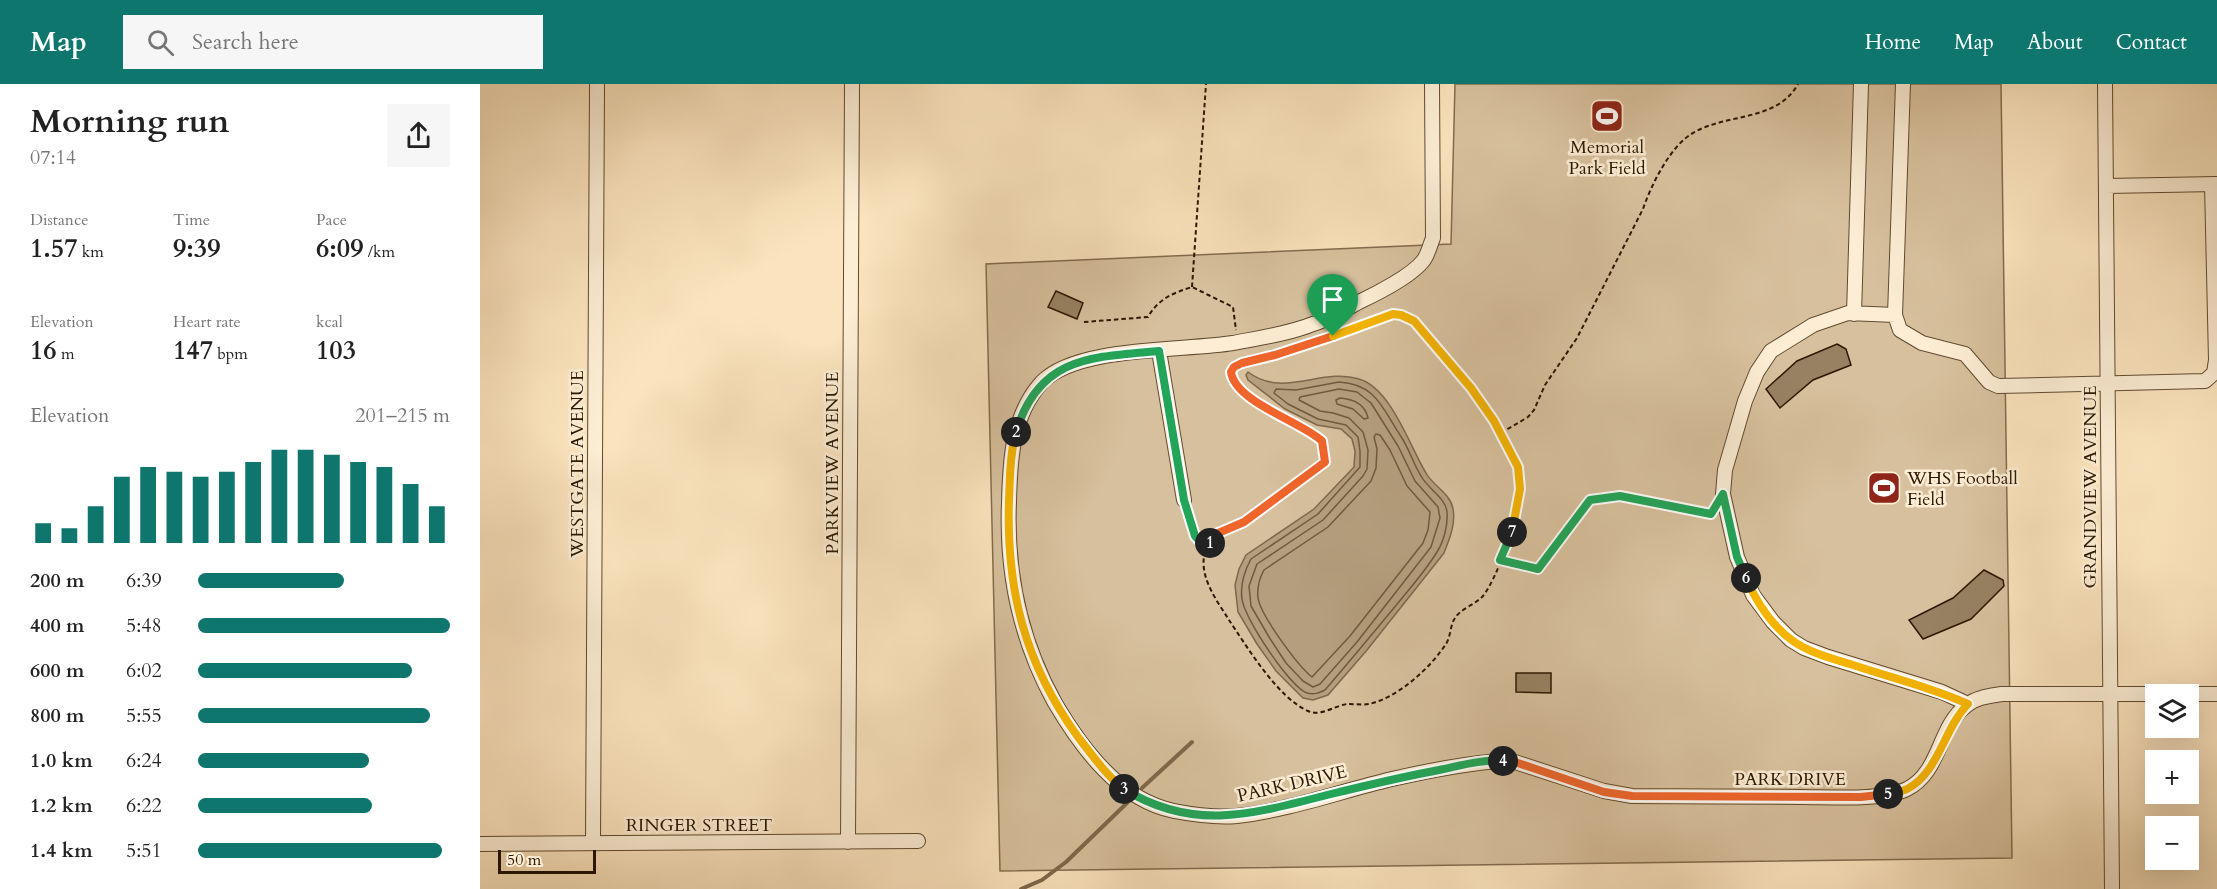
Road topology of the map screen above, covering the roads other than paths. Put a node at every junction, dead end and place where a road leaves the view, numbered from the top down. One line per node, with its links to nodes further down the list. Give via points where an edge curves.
1 (597, 84): 19 (street, WESTGATE AVENUE)
2 (852, 84): 18 (street, PARKVIEW AVENUE)
3 (1432, 84): 11 (street, PARK DRIVE, via 1434,209 1432,238 1423,261 1387,289 1313,324 1238,342)
4 (1861, 84): 9 (street)
5 (1903, 84): 10 (street)
6 (2105, 84): 8 (street, GRANDVIEW AVENUE)
7 (2215, 184): 8 (street); 12 (street, via 2214,373 2205,381)
8 (2106, 186): 12 (street, GRANDVIEW AVENUE)
9 (1854, 314): 10 (street); 16 (street, via 1813,325 1771,351 1757,372 1725,470 1723,494 1737,557 1753,595 1791,640 1828,657 1942,692)
10 (1895, 315): 12 (street, via 1900,330 1922,343 1965,354 1989,382 1998,386)
11 (1159, 351): 13 (street); 16 (street, PARK DRIVE, via 1082,362 1062,368 1044,381 1029,400 1013,442 1008,521 1017,608 1047,689 1062,715 1106,771 1122,788 1150,804 1184,813 1236,816 1394,778 1498,761 1515,762 1604,792 1632,796 1884,795 1906,789 1921,778 1932,765 1958,714)
12 (2107, 383): 14 (street, GRANDVIEW AVENUE)
13 (1184, 500)
14 (2109, 694): 15 (street); 16 (street, via 2002,694); 21 (street, GRANDVIEW AVENUE)
15 (2217, 694)
16 (1968, 704)
17 (918, 841): 18 (street, RINGER STREET)
18 (848, 842): 19 (street, RINGER STREET)
19 (593, 843): 20 (street, RINGER STREET)
20 (480, 844)
21 (2112, 889)

